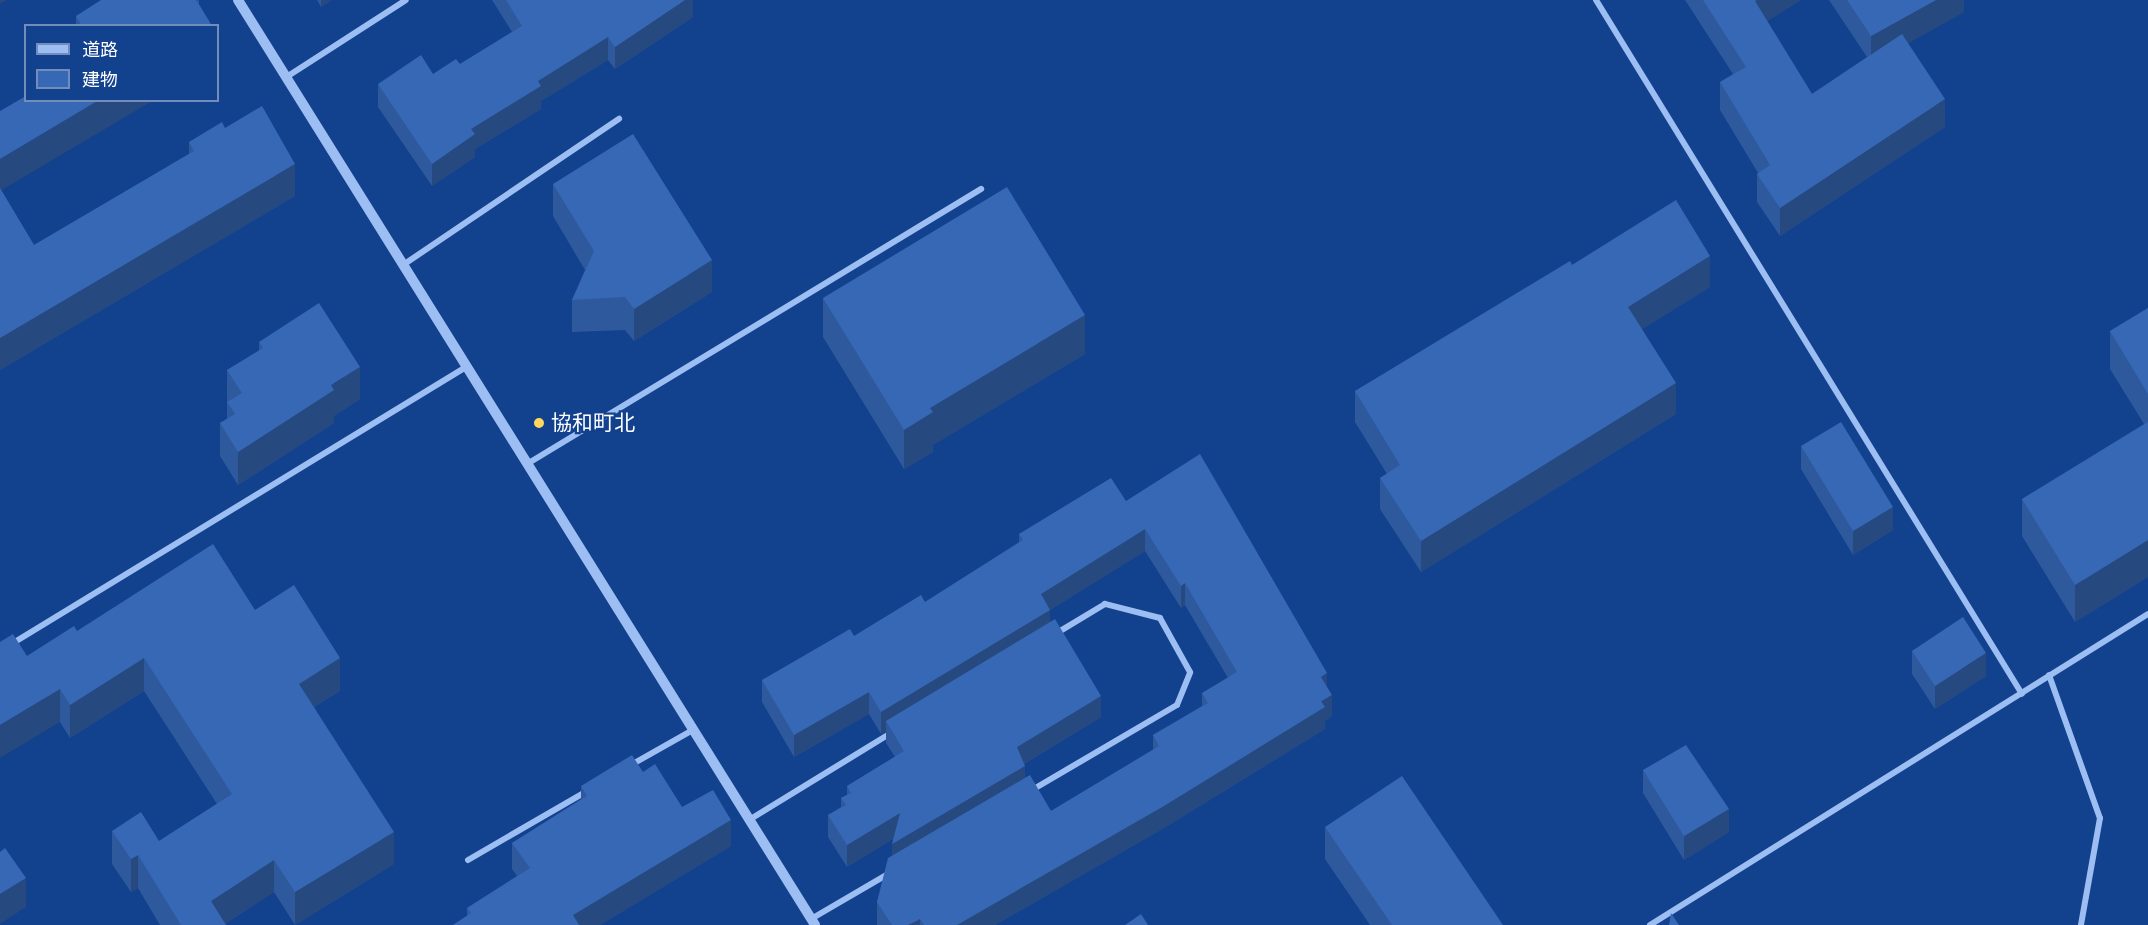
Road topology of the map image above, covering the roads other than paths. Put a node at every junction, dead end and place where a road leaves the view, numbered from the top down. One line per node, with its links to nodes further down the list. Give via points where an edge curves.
1 (238, 0): 4 (street)
2 (406, 0): 4 (street)
3 (1596, 0): 14 (street)
4 (288, 76): 7 (street)
5 (619, 119): 7 (street)
6 (981, 189): 9 (street)
7 (403, 265): 8 (street)
8 (466, 367): 9 (street); 12 (street)
9 (527, 464): 16 (street)
10 (2148, 614): 13 (street)
11 (1054, 635): 19 (street, via 1105,604 1160,618 1190,672 1178,705)
12 (0, 651)
13 (2049, 675): 14 (street); 25 (street, via 2100,818)
14 (2022, 694): 24 (street)
15 (901, 728): 20 (street)
16 (693, 730): 17 (street); 20 (street)
17 (621, 771)
18 (591, 789): 21 (street)
19 (1025, 794)
20 (749, 820): 23 (street)
21 (468, 860)
22 (892, 872): 23 (street)
23 (813, 922)
24 (1650, 925)
25 (2081, 925)

